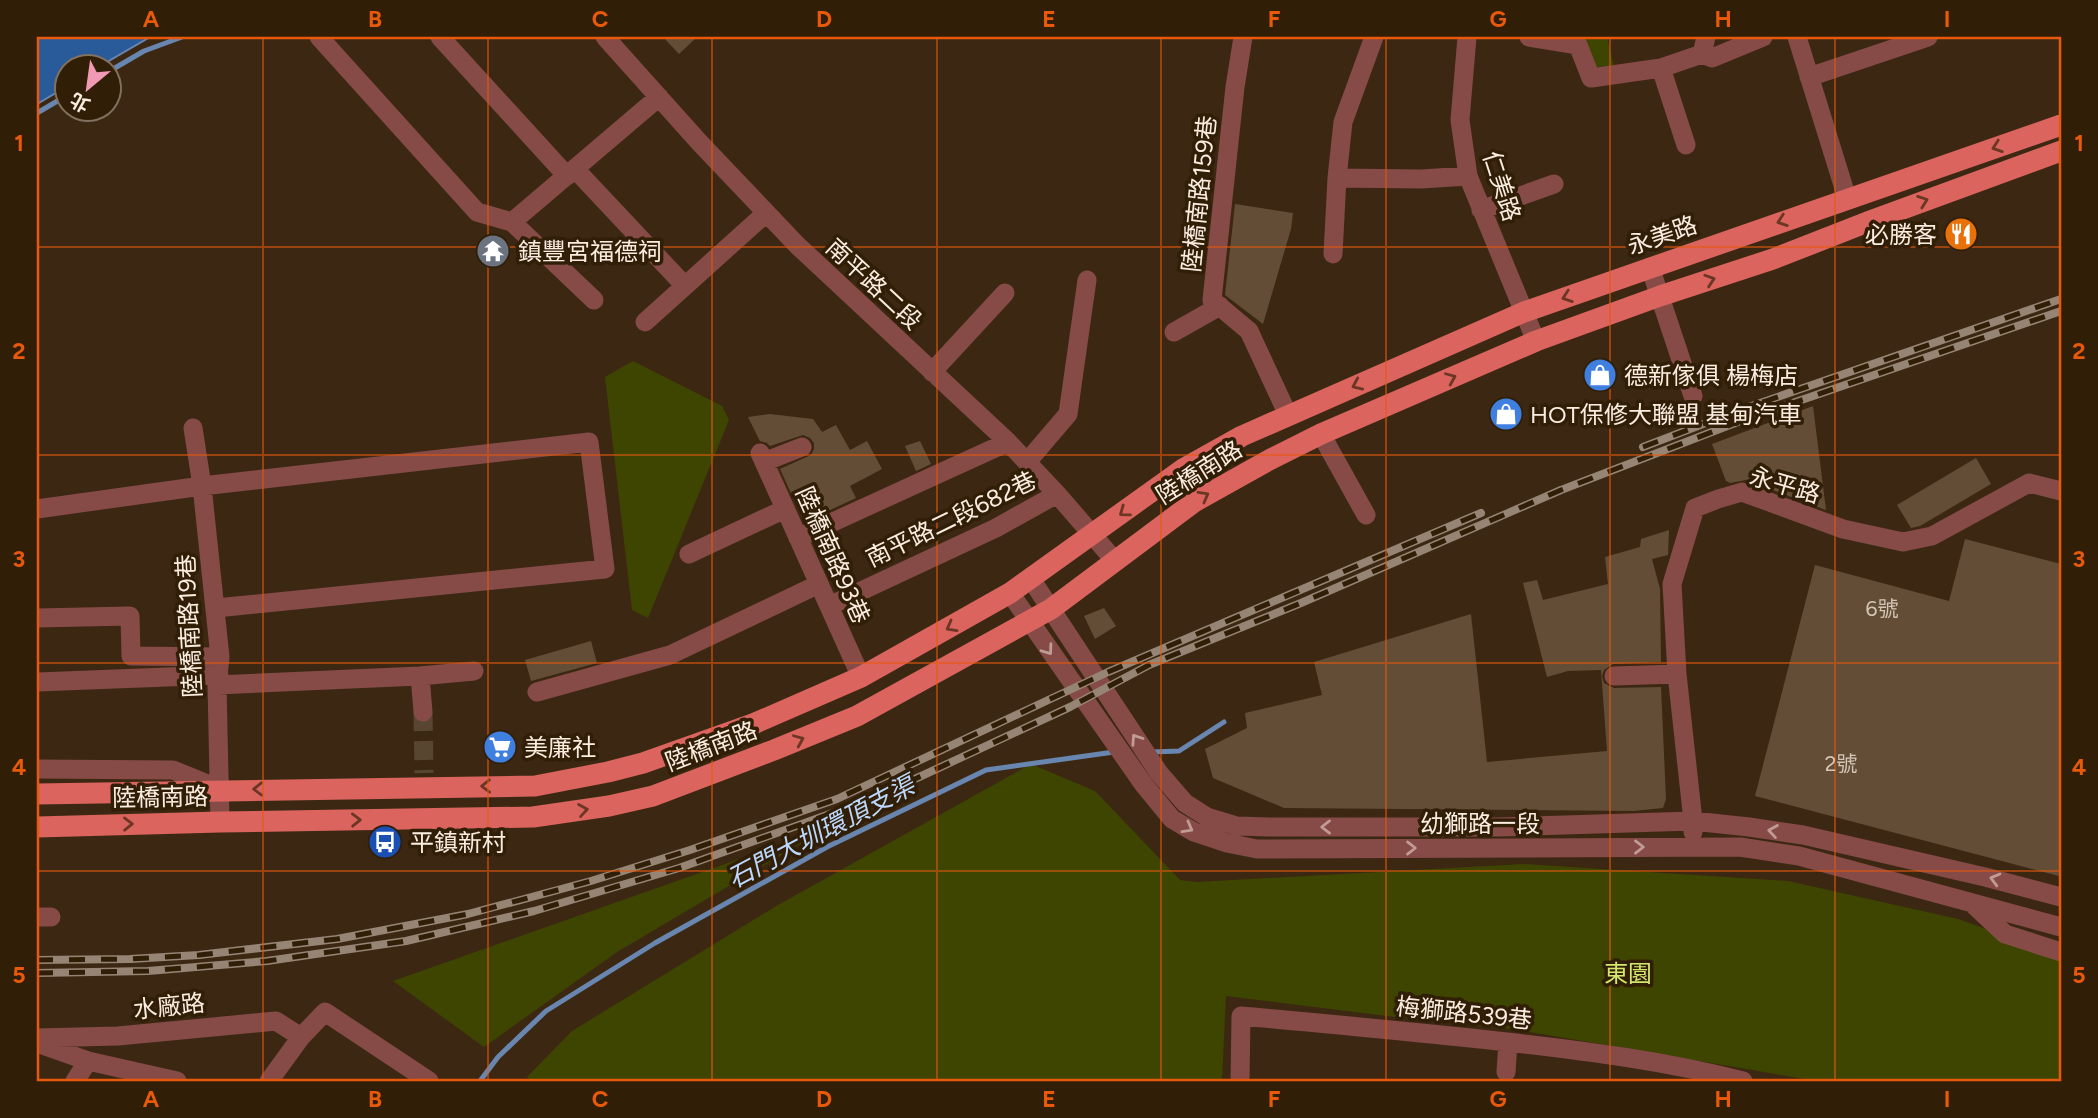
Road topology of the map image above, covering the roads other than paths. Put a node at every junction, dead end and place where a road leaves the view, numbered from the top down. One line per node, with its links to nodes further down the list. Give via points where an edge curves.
1 (319, 37): 25 (street, via 477,212)
2 (440, 37): 18 (street)
3 (605, 37): 14 (street, 南平路二段)
4 (1243, 37): 33 (street, 陸橋南路159巷, via 1212,300)
5 (1374, 37): 20 (street, via 1343,122)
6 (1467, 37): 19 (street, 仁美路, via 1460,120)
7 (1529, 37): 12 (street, via 1578,45 1591,78)
8 (1763, 37): 11 (street, via 1712,58)
9 (1797, 37): 13 (street)
10 (1928, 37): 13 (street)
11 (1704, 45): 12 (street)
12 (1661, 68): 16 (street)
13 (1809, 76): 22 (street)
14 (659, 97): 18 (street); 24 (street, 南平路二段)
15 (2061, 125): 22 (main road, 永美路, one-way to 22)
16 (1686, 145)
17 (2061, 151): 31 (main road, one-way to 17, via 1773,259)
18 (571, 173): 25 (street); 29 (street)
19 (1468, 176): 20 (street); 23 (street, 仁美路)
20 (1337, 178): 26 (street)
21 (1554, 184): 23 (street)
22 (1847, 198): 27 (main road, 永美路, one-way to 27)
23 (1481, 211): 34 (street, 仁美路)
24 (766, 213): 29 (street); 38 (street, 南平路二段)
25 (512, 222): 32 (street)
26 (1333, 254)
27 (1650, 267): 31 (street); 34 (main road, 永美路, one-way to 34)
28 (1087, 280): 45 (street, via 1068,414)
29 (685, 286): 35 (street)
30 (1005, 293): 38 (street)
31 (1660, 296): 37 (main road); 39 (street)
32 (594, 300)
33 (1220, 306): 36 (street); 40 (street, 陸橋南路159巷, via 1250,331)
34 (1524, 312): 37 (street, 仁美路); 40 (main road, 永美路, one-way to 40)
35 (645, 322)
36 (1174, 332)
37 (1536, 341): 42 (main road, one-way to 37)
38 (932, 372): 43 (street, 南平路二段)
39 (1693, 396)
40 (1287, 415): 52 (main road, 陸橋南路, one-way to 52, via 1183,469)
41 (193, 428): 46 (street, 陸橋南路19巷)
42 (1321, 434): 51 (street); 55 (main road, 陸橋南路, one-way to 42, via 1194,502)
43 (1008, 442): 45 (street, 南平路二段); 53 (street)
44 (802, 447): 50 (street, 陸橋南路93巷, via 762,458)
45 (1027, 462): 48 (street, 南平路二段)
46 (202, 486): 49 (street); 60 (street, 陸橋南路19巷); 60 (street, via 589,442 605,569)
47 (2061, 491): 66 (street, 永平路, via 2029,483 1932,536 1903,542 1843,529 1742,492 1695,509 1672,584)
48 (1057, 494): 52 (street, 南平路二段); 59 (street, 南平路二段682巷, via 996,528)
49 (37, 509)
50 (785, 509): 53 (street, 陸橋南路93巷); 54 (street)
51 (1366, 515)
52 (1092, 535): 55 (street, 南平路二段); 56 (main road, 陸橋南路)
53 (798, 538): 57 (street, 陸橋南路93巷)
54 (689, 554)
55 (1115, 561): 61 (main road, 陸橋南路)
56 (1031, 579): 58 (main road, 陸橋南路); 61 (street, 幼獅路一段)
57 (819, 584): 59 (street, 陸橋南路93巷); 71 (street, via 670,655)
58 (1010, 593): 63 (street, 幼獅路一段); 69 (main road, 陸橋南路, one-way to 69)
59 (828, 606): 69 (street, 陸橋南路93巷)
60 (216, 608): 65 (street, 陸橋南路19巷)
61 (1051, 609): 63 (main road, 陸橋南路); 76 (street, 幼獅路一段, one-way to 61, via 1268,827 1237,826 1207,817 1185,803 1159,773)
62 (37, 618): 65 (street, via 130,616 131,656)
63 (1029, 622): 77 (main road, 陸橋南路, one-way to 63, via 533,817 653,796 857,716); 79 (street, 幼獅路一段, one-way to 79, via 1144,785 1172,819 1194,832 1257,849)
64 (474, 671): 67 (street)
65 (218, 672): 67 (street); 70 (street); 74 (street, 陸橋南路19巷)
66 (1676, 674): 68 (street); 76 (street, 永平路)
67 (421, 676): 72 (street)
68 (1614, 676)
69 (861, 677): 74 (main road, 陸橋南路, one-way to 74, via 754,724 643,763 535,786 424,780)
70 (37, 682)
71 (537, 692)
72 (423, 712)
73 (37, 769): 74 (street, 陸橋南路, via 173,770)
74 (220, 789): 75 (main road, 陸橋南路); 77 (street, 陸橋南路19巷)
75 (37, 794)
76 (1693, 821): 79 (street, 永平路); 80 (street, 幼獅路一段, one-way to 76, via 1803,835)
77 (220, 822): 78 (main road, 陸橋南路, one-way to 77)
78 (37, 827)
79 (1692, 846): 81 (street, 幼獅路一段, via 1799,856)
80 (2061, 897)
81 (1972, 903): 82 (street, 幼獅路一段); 83 (street, via 2005,934)
82 (2061, 927)
83 (2061, 952)
84 (301, 1037): 85 (street, 水廠路, via 276,1021 118,1036); 92 (street); 93 (street, via 325,1012)
85 (37, 1038)
86 (1508, 1042): 89 (street); 94 (street, 梅獅路539巷, via 1241,1016); 95 (street, 梅獅路539巷, via 1588,1051)
87 (37, 1043): 88 (street)
88 (88, 1061): 90 (street); 91 (street)
89 (1506, 1072)
90 (75, 1081)
91 (177, 1081)
92 (269, 1081)
93 (427, 1081)
94 (1240, 1081)
95 (1743, 1081)

